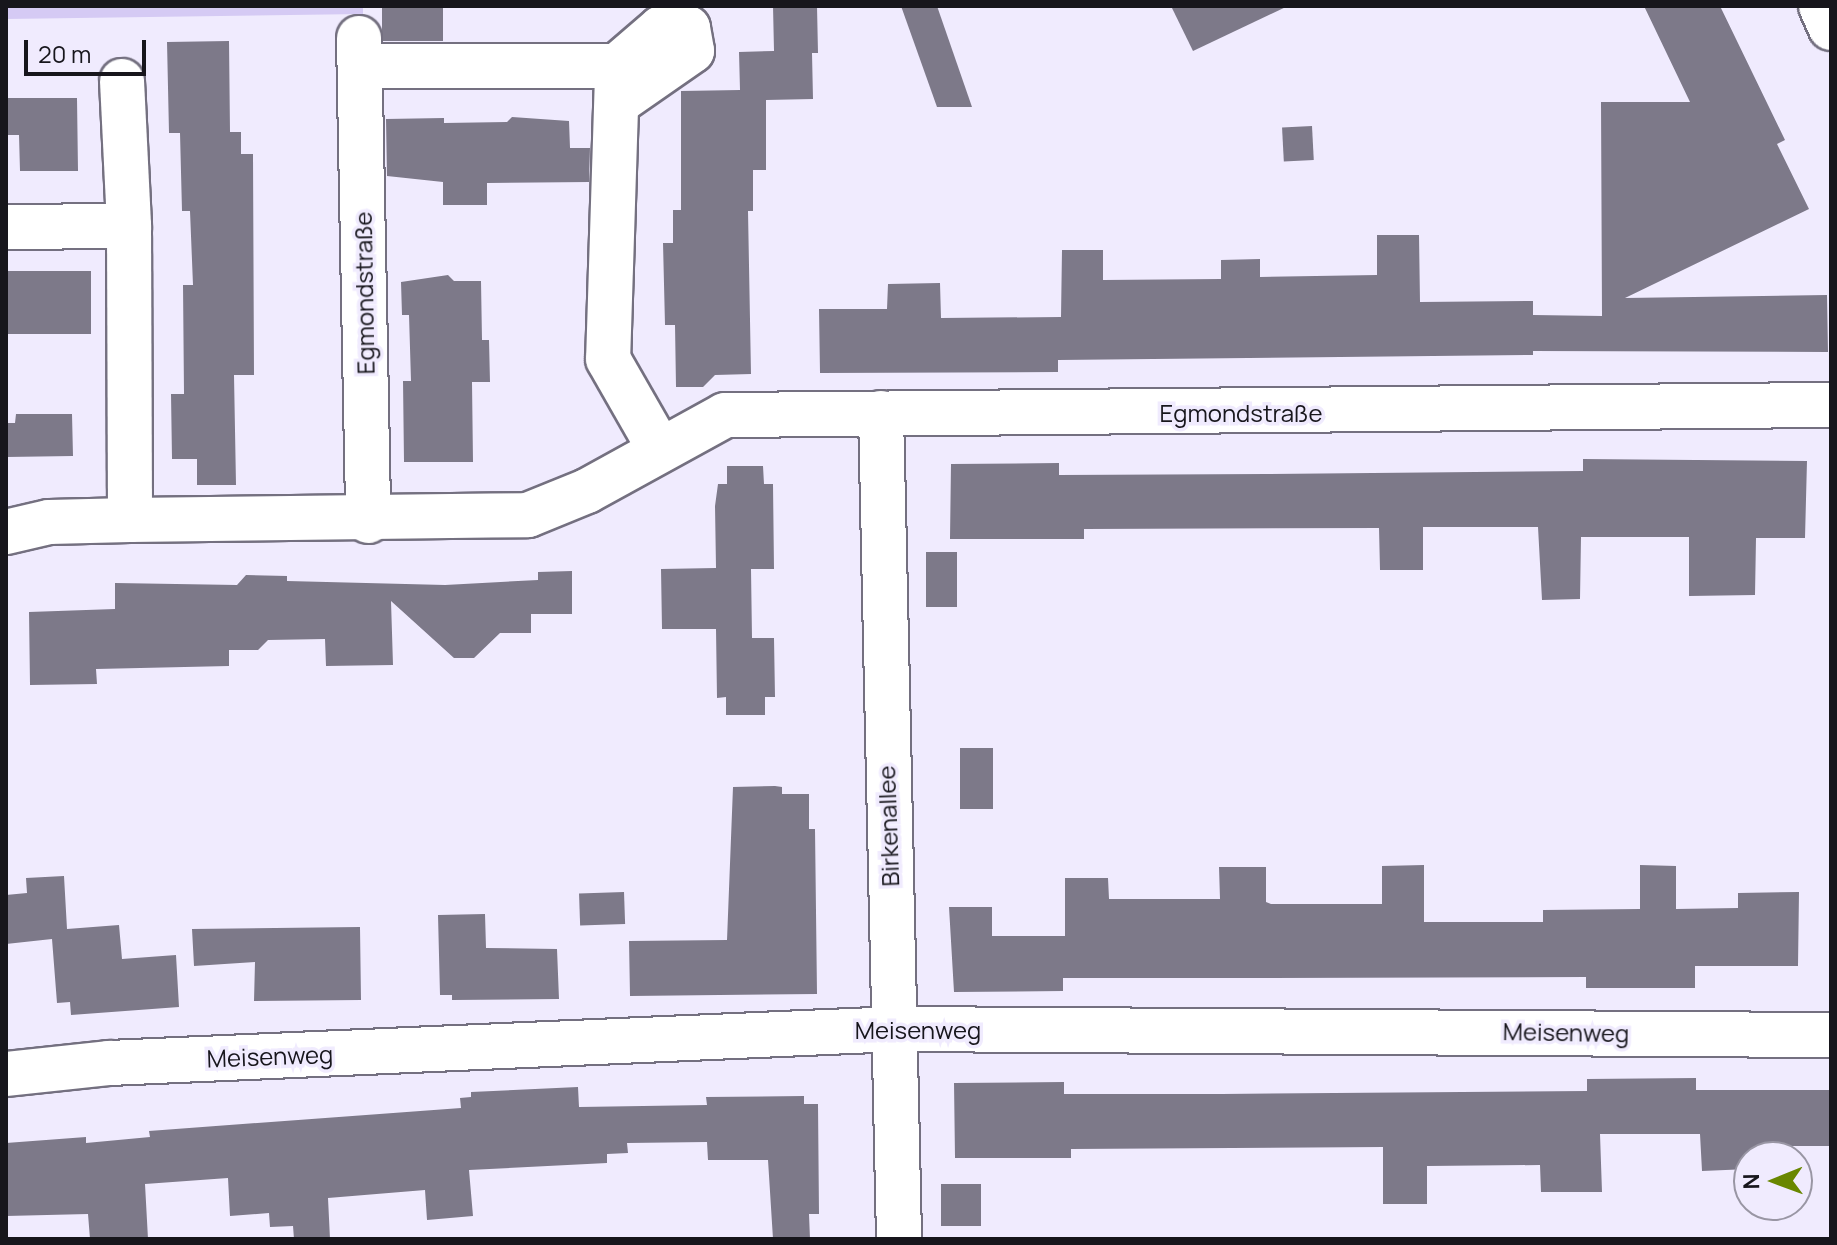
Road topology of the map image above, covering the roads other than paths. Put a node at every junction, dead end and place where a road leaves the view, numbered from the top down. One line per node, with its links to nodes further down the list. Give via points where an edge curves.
1 (1821, 6): 2 (street)
2 (1831, 28)
3 (122, 81): 4 (street)
4 (129, 226): 5 (street); 9 (street)
5 (6, 227)
6 (1831, 405): 7 (street, Egmondstraße, via 1250,414)
7 (881, 413): 8 (street, Egmondstraße, via 725,415); 12 (street, Birkenallee)
8 (659, 448): 10 (street, Egmondstraße, via 587,491 528,515); 10 (street, Egmondstraße, via 608,359 617,84 360,52)
9 (130, 520): 10 (street, Egmondstraße); 11 (street, Egmondstraße, via 49,522)
10 (368, 521)
11 (6, 532)
12 (896, 1029): 13 (street, Meisenweg); 14 (street, Meisenweg, via 125,1062); 15 (street, Birkenallee)
13 (1831, 1035)
14 (6, 1074)
15 (899, 1239)

